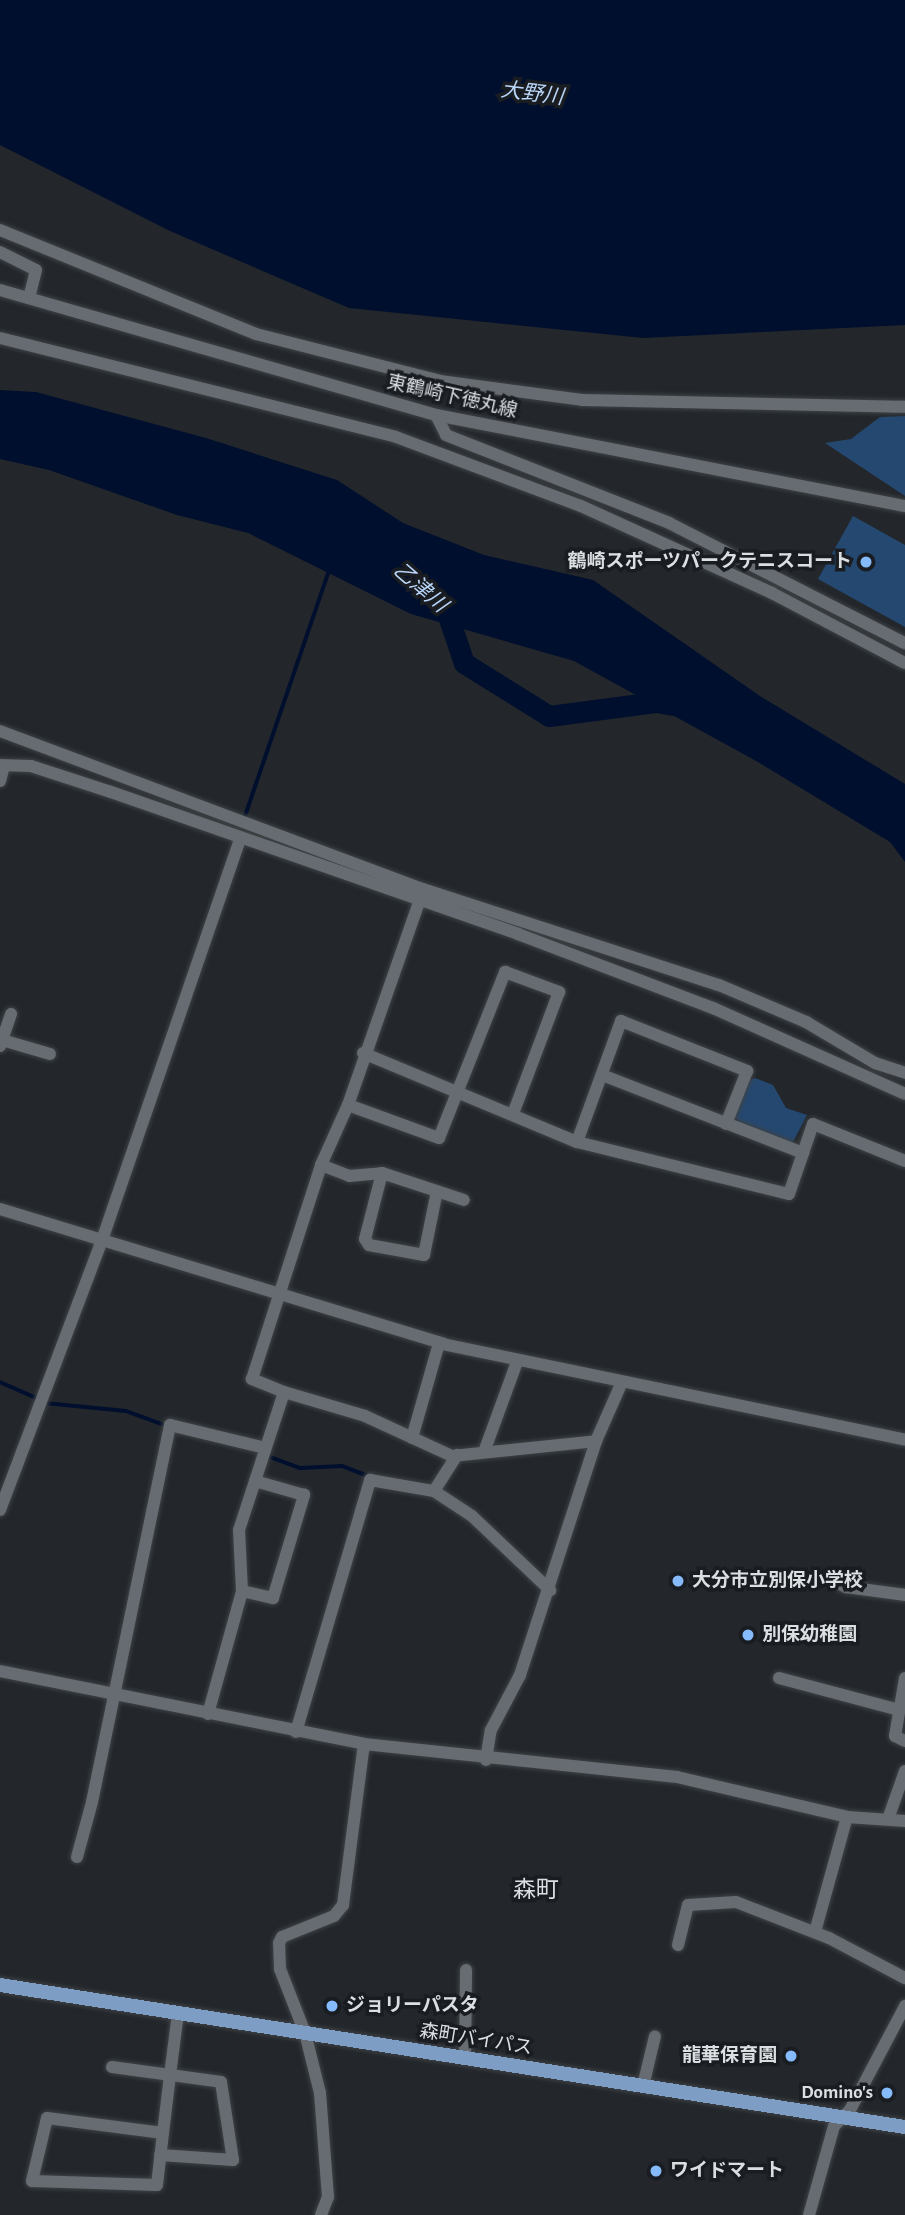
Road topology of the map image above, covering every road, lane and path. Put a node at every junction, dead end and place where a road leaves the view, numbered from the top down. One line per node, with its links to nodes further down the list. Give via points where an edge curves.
1 (0, 230): 6 (street, via 256,334 440,381 582,400)
2 (0, 252): 4 (street, via 36,270)
3 (0, 290): 4 (street, 東鶴崎下徳丸線)
4 (29, 298): 7 (street, 東鶴崎下徳丸線)
5 (0, 338): 10 (street, via 396,438 581,506 772,593)
6 (905, 407)
7 (436, 415): 8 (street, 東鶴崎下徳丸線); 9 (street, via 446,435 669,523)
8 (905, 506)
9 (905, 643)
10 (905, 663)
11 (0, 731): 12 (street)
12 (69, 757): 15 (street); 22 (street, via 423,889 719,985 806,1022 875,1063)
13 (2, 766): 14 (street); 15 (street, via 31,766)
14 (0, 780)
15 (111, 792): 16 (street)
16 (240, 838): 17 (street); 37 (street)
17 (419, 902): 20 (street); 25 (street, via 713,1008)
18 (10, 1014): 19 (street)
19 (1, 1043): 21 (street)
20 (363, 1053): 24 (street); 26 (street)
21 (50, 1054)
22 (905, 1073)
23 (602, 1075): 28 (street); 28 (street, via 621,1021 747,1071); 29 (street)
24 (456, 1092): 26 (street, via 439,1138); 27 (street); 27 (street, via 505,972 559,992)
25 (905, 1094)
26 (348, 1105): 32 (street)
27 (513, 1114): 29 (street)
28 (726, 1124): 30 (street)
29 (577, 1142): 30 (street, via 789,1194)
30 (803, 1153): 31 (street, via 813,1124)
31 (905, 1161)
32 (321, 1165): 33 (street, via 349,1176); 38 (street)
33 (382, 1173): 34 (street); 34 (street, via 365,1239 369,1245 424,1255)
34 (437, 1191): 35 (street)
35 (464, 1200)
36 (0, 1209): 37 (street)
37 (101, 1243): 38 (street); 51 (street)
38 (279, 1296): 39 (street); 42 (street, via 252,1379)
39 (439, 1343): 40 (street); 43 (street)
40 (517, 1362): 41 (street); 47 (street)
41 (622, 1382): 44 (street); 45 (street)
42 (284, 1392): 43 (street, via 365,1416); 46 (street)
43 (412, 1438): 48 (street)
44 (905, 1440)
45 (596, 1441): 47 (street); 53 (street)
46 (265, 1448): 49 (street); 59 (street, via 170,1425)
47 (484, 1452): 48 (street)
48 (457, 1455): 50 (street)
49 (255, 1481): 54 (street, via 239,1530); 54 (street, via 304,1495 273,1598)
50 (434, 1491): 53 (street, via 472,1516); 62 (street, via 370,1480)
51 (0, 1510)
52 (830, 1579): 55 (street, via 846,1587)
53 (550, 1590): 65 (street, via 520,1675 491,1730)
54 (242, 1591): 61 (street)
55 (905, 1595)
56 (0, 1671): 59 (street)
57 (779, 1678): 60 (street)
58 (905, 1678): 60 (street)
59 (111, 1694): 61 (street); 70 (street)
60 (899, 1710): 63 (street, via 895,1736)
61 (208, 1714): 62 (street)
62 (296, 1732): 64 (street)
63 (905, 1741)
64 (364, 1744): 65 (street); 78 (street, via 343,1905 334,1916 282,1937 279,1943 280,1969)
65 (486, 1760): 67 (street, via 677,1777)
66 (905, 1771): 68 (street)
67 (847, 1817): 68 (street); 71 (street)
68 (888, 1819): 69 (street)
69 (905, 1821)
70 (77, 1857)
71 (815, 1932): 72 (street, via 736,1902 688,1905); 74 (street)
72 (678, 1945)
73 (466, 1970): 80 (street)
74 (905, 1978)
75 (0, 1985): 77 (main road, 森町バイパス)
76 (905, 2006): 84 (street)
77 (178, 2013): 78 (main road, 森町バイパス); 82 (street)
78 (306, 2033): 80 (main road, 森町バイパス); 88 (street, via 324,2135 328,2197)
79 (655, 2036): 83 (street)
80 (465, 2058): 83 (main road, 森町バイパス)
81 (112, 2067): 82 (street)
82 (170, 2075): 86 (street); 87 (street, via 221,2082 233,2160)
83 (643, 2086): 84 (main road, 森町バイパス)
84 (839, 2122): 85 (main road, 森町バイパス); 89 (street)
85 (905, 2127)
86 (163, 2133): 87 (street); 87 (street, via 47,2118 32,2181 156,2185)
87 (160, 2155)
88 (321, 2215)
89 (809, 2215)

